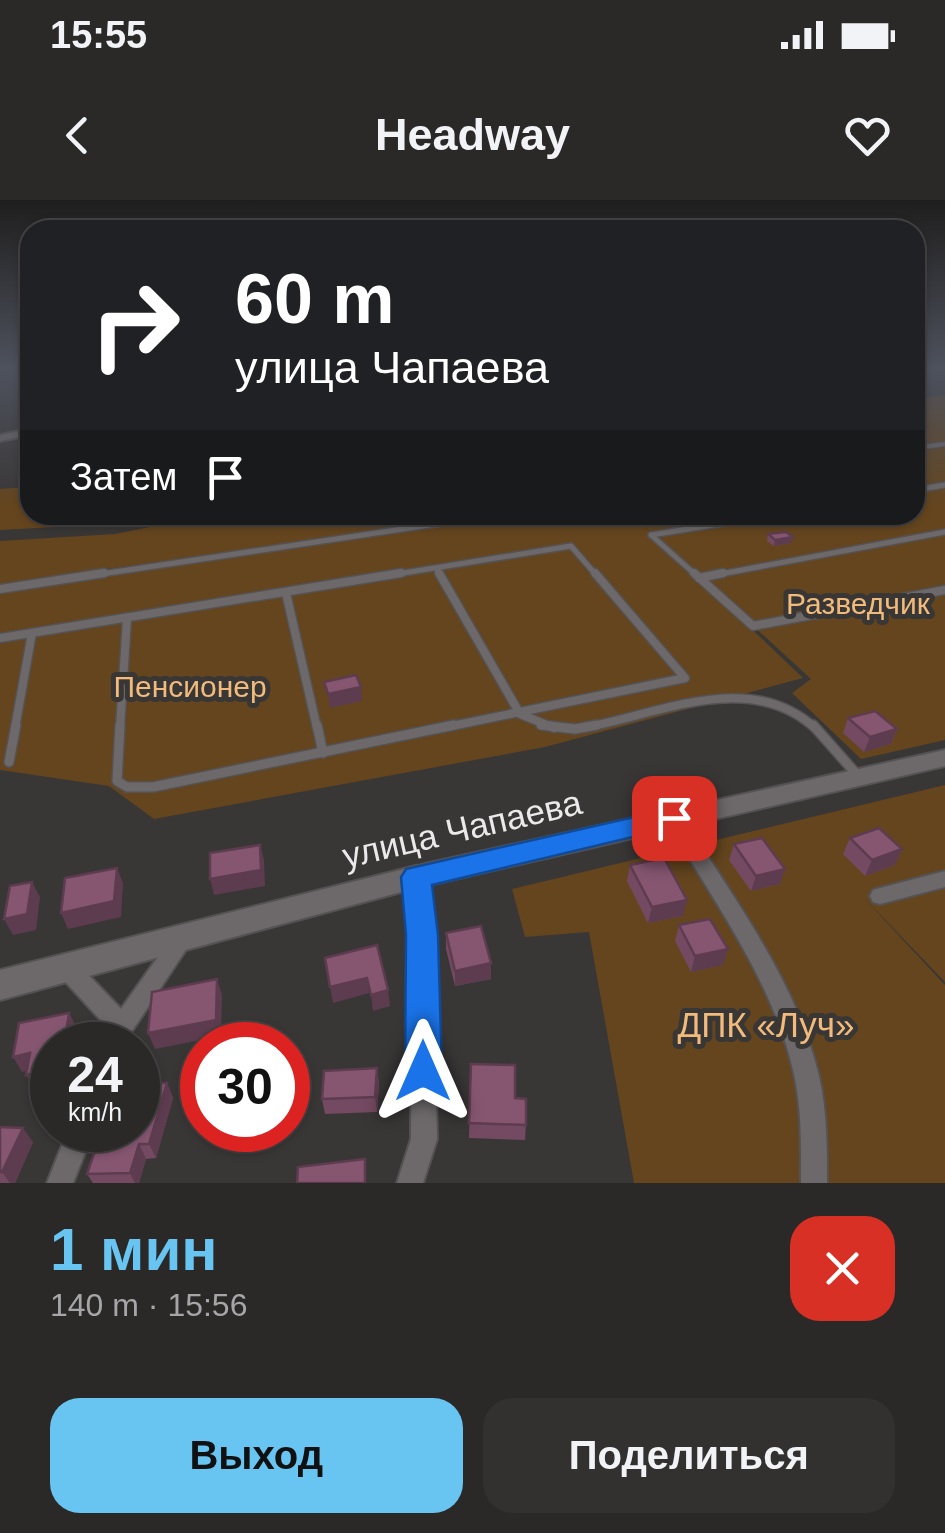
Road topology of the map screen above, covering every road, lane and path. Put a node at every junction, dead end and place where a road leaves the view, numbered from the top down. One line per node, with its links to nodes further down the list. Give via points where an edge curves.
1 (428, 525): 6 (lane)
2 (712, 525): 5 (lane, via 651,535)
3 (945, 532): 5 (lane)
4 (436, 568): 8 (lane); 12 (lane); 12 (lane, via 571,546 685,678)
5 (698, 578): 7 (lane, via 753,626)
6 (0, 588)
7 (945, 590)
8 (286, 592): 9 (lane); 13 (lane)
9 (126, 619): 10 (lane); 13 (lane, via 117,781 127,788)
10 (32, 633): 11 (lane); 15 (lane)
11 (0, 638)
12 (520, 714): 13 (lane); 16 (lane, via 550,731 590,728 710,697 767,700 793,710)
13 (323, 753)
14 (945, 758): 16 (street, улица Чапаева)
15 (10, 762)
16 (859, 777): 17 (street, улица Чапаева)
17 (674, 818): 18 (street, улица Чапаева); 29 (street, via 788,1018 805,1065)
18 (416, 877): 21 (street, улица Чапаева); 28 (street, via 424,1138)
19 (945, 879): 20 (street)
20 (880, 896)
21 (182, 938): 22 (street, улица Чапаева); 25 (street)
22 (66, 968): 23 (street, улица Чапаева); 24 (street)
23 (0, 985)
24 (108, 1022)
25 (127, 1022)
26 (72, 1152): 27 (street)
27 (60, 1183)
28 (410, 1183)
29 (814, 1183)

